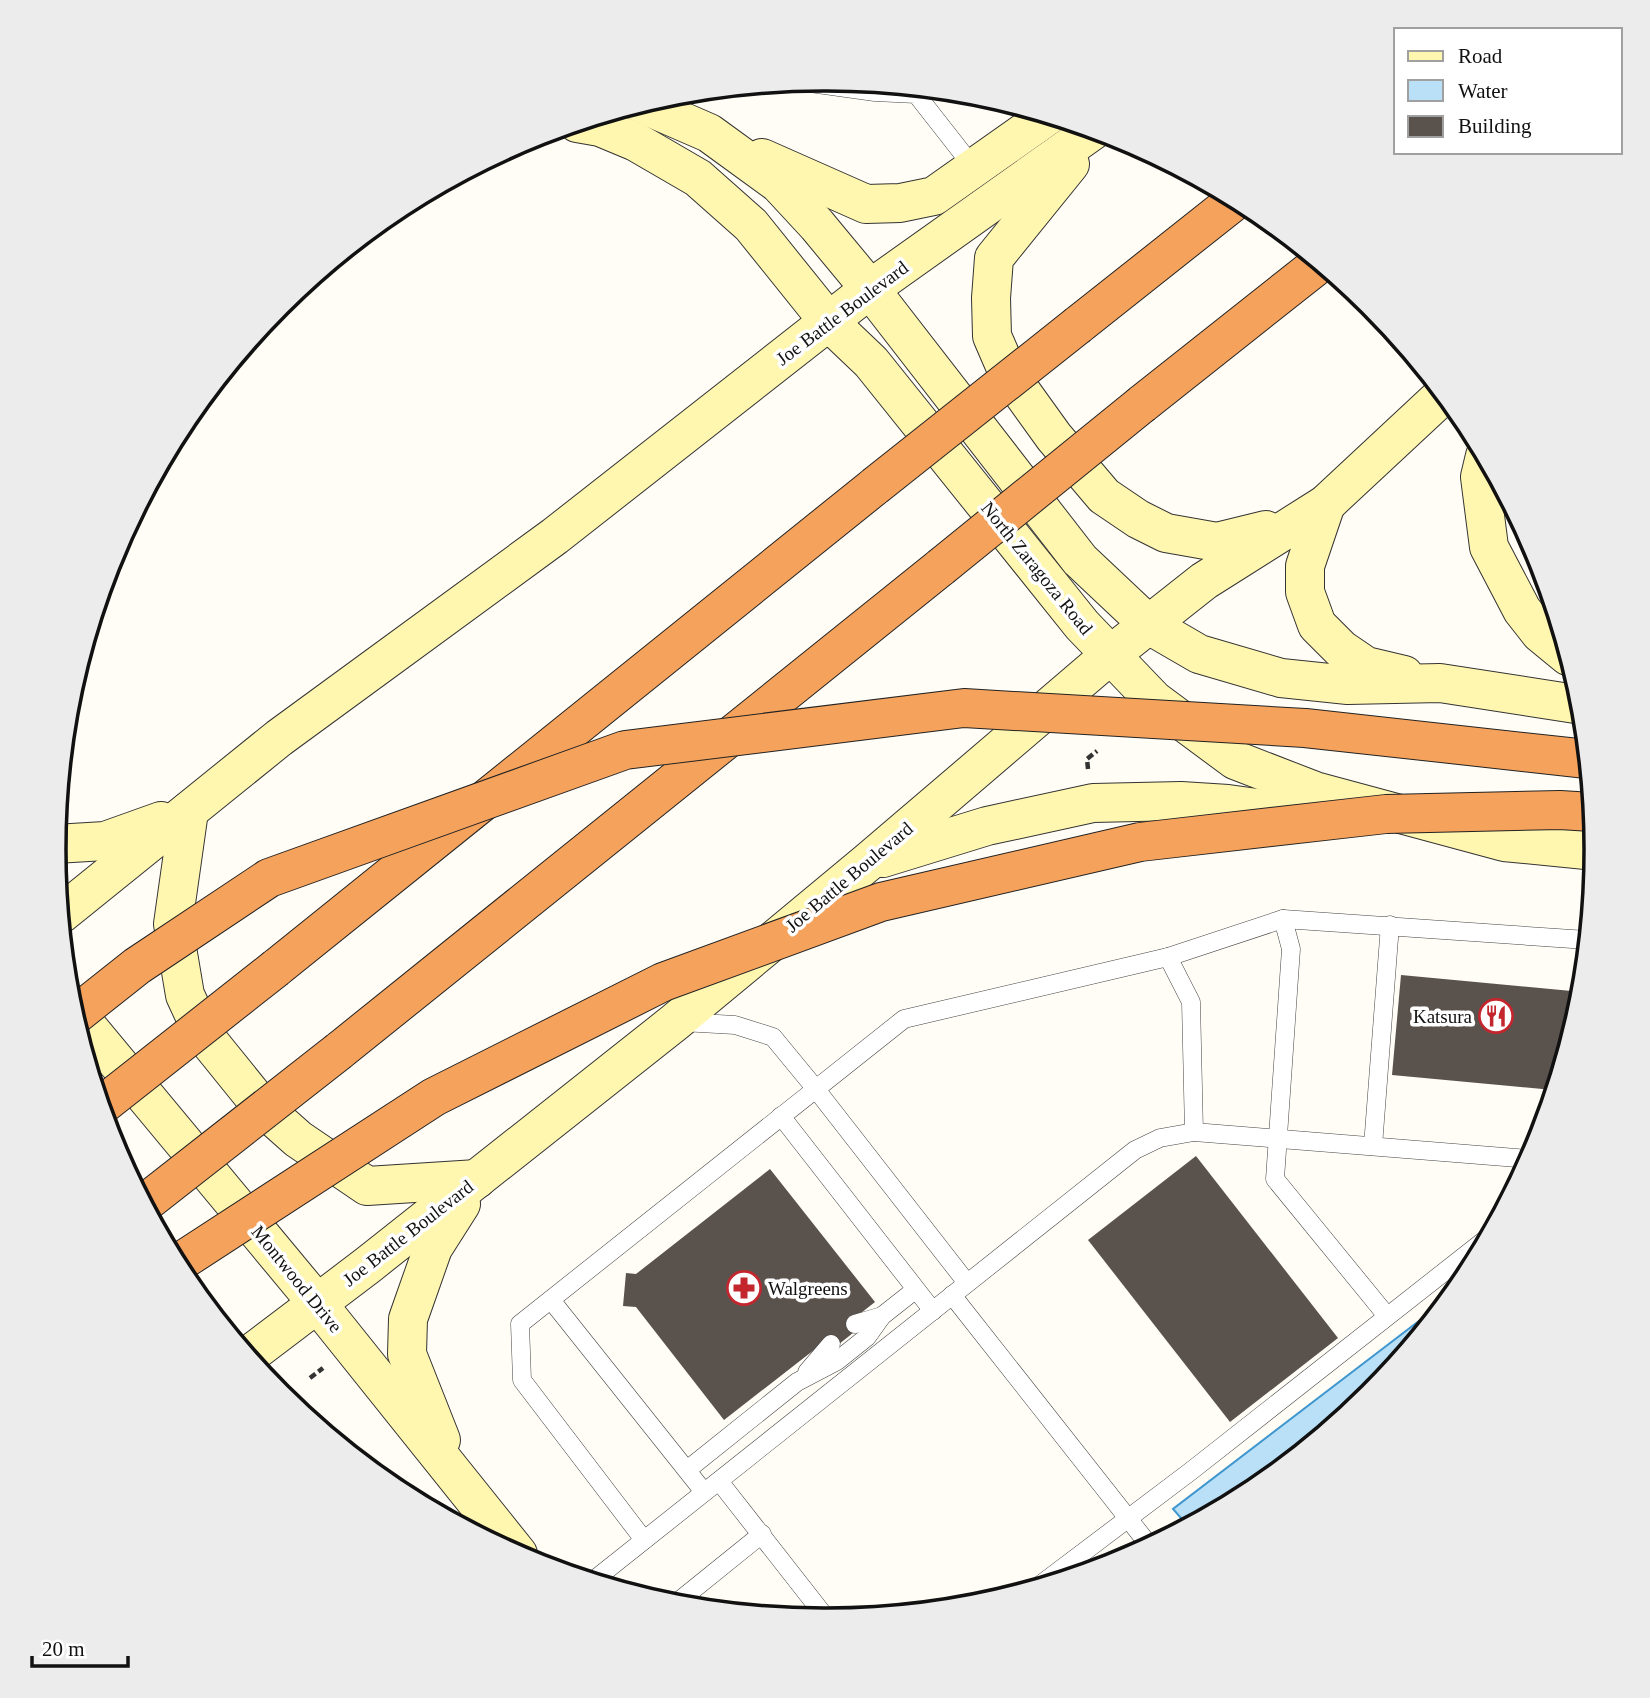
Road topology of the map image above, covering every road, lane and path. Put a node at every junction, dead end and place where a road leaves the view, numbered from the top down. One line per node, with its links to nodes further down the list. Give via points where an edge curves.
1 (918, 96): 8 (lane)
2 (656, 110): 5 (main road, North Zaragoza Road)
3 (1040, 122): 8 (main road)
4 (596, 126): 12 (main road, North Zaragoza Road, via 636,142 698,178 751,225)
5 (709, 133): 8 (main road, via 866,204 934,196); 11 (main road, North Zaragoza Road, via 779,184)
6 (1086, 137): 11 (main road, Joe Battle Boulevard)
7 (1090, 139): 15 (main road, via 995,258 992,336 1008,373 1104,496 1166,533 1217,542 1278,527)
8 (974, 168)
9 (1228, 207): 37 (highway, bridge)
10 (1313, 269): 44 (highway, bridge)
11 (870, 289): 12 (main road, Joe Battle Boulevard); 16 (main road, North Zaragoza Road, via 1080,559)
12 (829, 322): 18 (main road, North Zaragoza Road, via 871,362); 22 (main road, Joe Battle Boulevard, via 555,536 279,738)
13 (1437, 401): 15 (main road, Joe Battle Boulevard)
14 (1482, 470): 17 (main road, via 1489,547 1522,610)
15 (1326, 504): 16 (main road, Joe Battle Boulevard, via 1204,581); 19 (main road, via 1305,566 1305,592 1317,625 1366,666)
16 (1149, 625): 18 (main road, Joe Battle Boulevard); 19 (main road, North Zaragoza Road, via 1199,654 1281,678 1348,685)
17 (1556, 646)
18 (1109, 656): 24 (main road, North Zaragoza Road, via 1154,700 1236,760 1315,791); 27 (main road, Joe Battle Boulevard)
19 (1440, 683): 20 (main road, North Zaragoza Road)
20 (1569, 703)
21 (1578, 759): 33 (highway, bridge, via 1305,728 964,708 625,750 269,878 137,966)
22 (189, 811): 25 (main road, via 105,841); 28 (main road, Joe Battle Boulevard); 43 (main road, via 173,924 185,995 203,1034 262,1107 298,1139 367,1186)
23 (1583, 812): 46 (highway, bridge, via 1386,814 1140,842 881,902 663,982 434,1097)
24 (1504, 842): 26 (main road, North Zaragoza Road); 27 (main road, via 1228,804 1093,803 987,826)
25 (66, 843)
26 (1584, 850)
27 (868, 862): 34 (main road, Joe Battle Boulevard)
28 (69, 908)
29 (1283, 919): 30 (lane); 32 (lane); 40 (lane, via 1291,949)
30 (1390, 925): 31 (lane); 41 (lane)
31 (1578, 939)
32 (1168, 957): 36 (lane, via 904,1019); 39 (lane, via 1191,1002)
33 (84, 1008)
34 (675, 1022): 36 (lane, via 735,1025 773,1037); 43 (main road, Joe Battle Boulevard)
35 (88, 1027): 51 (main road, Montwood Drive)
36 (816, 1088): 38 (lane); 47 (lane)
37 (110, 1100)
38 (781, 1116): 48 (lane); 50 (lane)
39 (1194, 1132): 40 (lane); 47 (lane, via 1160,1138 1135,1150)
40 (1277, 1139): 41 (lane); 54 (lane, via 1275,1179)
41 (1373, 1146): 42 (lane)
42 (1517, 1158)
43 (477, 1179): 51 (main road, Joe Battle Boulevard); 62 (main road, via 433,1248 408,1319 407,1354)
44 (152, 1197)
45 (1465, 1255): 54 (lane)
46 (186, 1258)
47 (967, 1283): 49 (lane)
48 (915, 1290): 52 (lane); 53 (lane)
49 (952, 1296): 52 (lane); 64 (lane)
50 (551, 1300): 61 (lane); 68 (lane, via 520,1324 522,1380)
51 (317, 1303): 57 (main road, Joe Battle Boulevard); 62 (main road, Montwood Drive)
52 (933, 1311): 63 (lane)
53 (882, 1316): 55 (lane); 60 (lane, via 847,1353)
54 (1387, 1316): 64 (lane)
55 (855, 1324)
56 (831, 1344): 60 (lane)
57 (256, 1350)
58 (325, 1366): 59 (path)
59 (310, 1378)
60 (797, 1382): 61 (lane)
61 (687, 1470): 63 (lane)
62 (455, 1475): 66 (main road, Montwood Drive)
63 (712, 1487): 65 (lane); 68 (lane)
64 (1127, 1517): 67 (lane); 69 (lane)
65 (762, 1534): 71 (lane); 72 (lane)
66 (502, 1535)
67 (1143, 1537)
68 (645, 1540): 70 (lane)
69 (1059, 1570)
70 (602, 1574)
71 (687, 1595)
72 (818, 1608)

